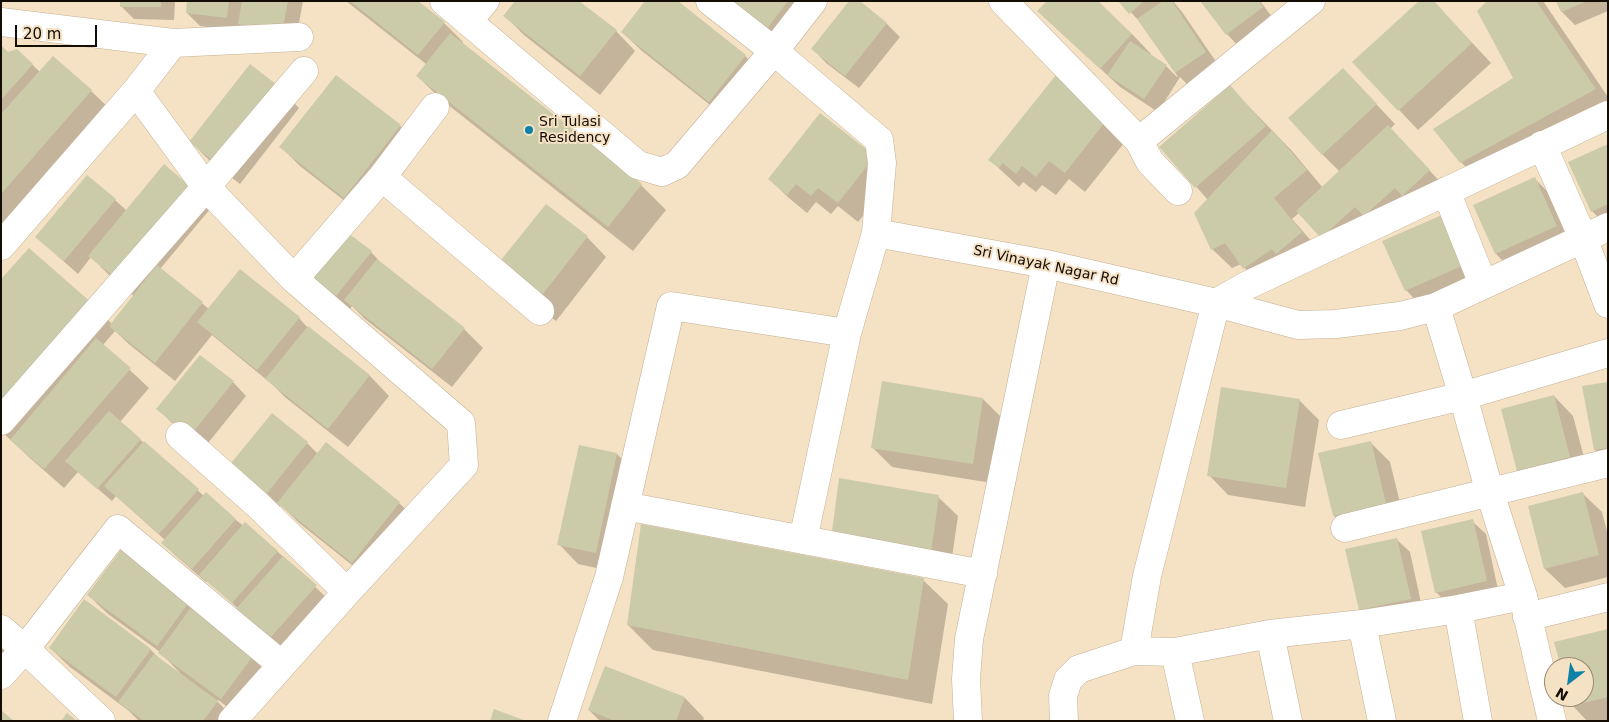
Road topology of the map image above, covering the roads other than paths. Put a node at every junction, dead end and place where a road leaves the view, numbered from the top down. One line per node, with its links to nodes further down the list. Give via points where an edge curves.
1 (444, 1): 6 (street)
2 (710, 1): 10 (street)
3 (813, 1): 10 (street)
4 (1007, 2): 15 (street)
5 (1297, 5): 15 (street)
6 (477, 11): 10 (street, via 638,165 662,172 678,165)
7 (6, 20): 9 (street)
8 (299, 37): 9 (street)
9 (173, 43): 12 (street)
10 (774, 51): 22 (street, via 879,140 882,163)
11 (304, 71): 18 (street)
12 (136, 91): 18 (street); 24 (street)
13 (435, 107): 17 (street)
14 (1608, 115): 16 (street)
15 (1138, 141): 19 (street, via 1150,162)
16 (1542, 145): 20 (street); 23 (street)
17 (382, 177): 26 (street); 31 (street)
18 (206, 187): 26 (street); 35 (street)
19 (1178, 191)
20 (1446, 191): 27 (street); 28 (street)
21 (1608, 227): 23 (street, Sri Vinayak Nagar Rd)
22 (876, 233): 25 (street, Sri Vinayak Nagar Rd); 32 (street)
23 (1583, 238): 27 (street, Sri Vinayak Nagar Rd); 29 (street)
24 (1, 246)
25 (1046, 264): 28 (street, Sri Vinayak Nagar Rd); 43 (street)
26 (294, 279): 44 (street, via 461,423 464,465)
27 (1483, 284): 30 (street, Sri Vinayak Nagar Rd)
28 (1216, 303): 30 (street, Sri Vinayak Nagar Rd, via 1298,325 1400,316); 52 (street, via 1146,576)
29 (1608, 304)
30 (1436, 307): 34 (street)
31 (540, 311)
32 (847, 333): 40 (street, via 671,306); 42 (street)
33 (1608, 353): 34 (street)
34 (1463, 396): 36 (street); 39 (street)
35 (1, 420)
36 (1342, 425)
37 (180, 436): 44 (street, via 258,505)
38 (1608, 463): 39 (street)
39 (1490, 492): 41 (street); 46 (street)
40 (625, 506): 42 (street); 58 (street, via 610,576)
41 (1344, 528)
42 (803, 540): 43 (street)
43 (983, 574): 59 (street, via 969,639 966,679)
44 (347, 592): 54 (street)
45 (1608, 597): 46 (street)
46 (1525, 607): 47 (street); 65 (street)
47 (1458, 609): 48 (street); 64 (street)
48 (1362, 624): 50 (street); 63 (street)
49 (1, 629): 51 (street)
50 (1270, 634): 53 (street); 62 (street)
51 (25, 649): 54 (street, via 118,529); 55 (street); 56 (street)
52 (1134, 651): 53 (street); 60 (street, via 1079,669 1068,680 1063,696)
53 (1175, 652): 61 (street)
54 (282, 665): 57 (street)
55 (1, 676)
56 (101, 721)
57 (232, 721)
58 (562, 721)
59 (968, 721)
60 (1064, 721)
61 (1190, 721)
62 (1288, 721)
63 (1382, 721)
64 (1478, 721)
65 (1552, 721)

